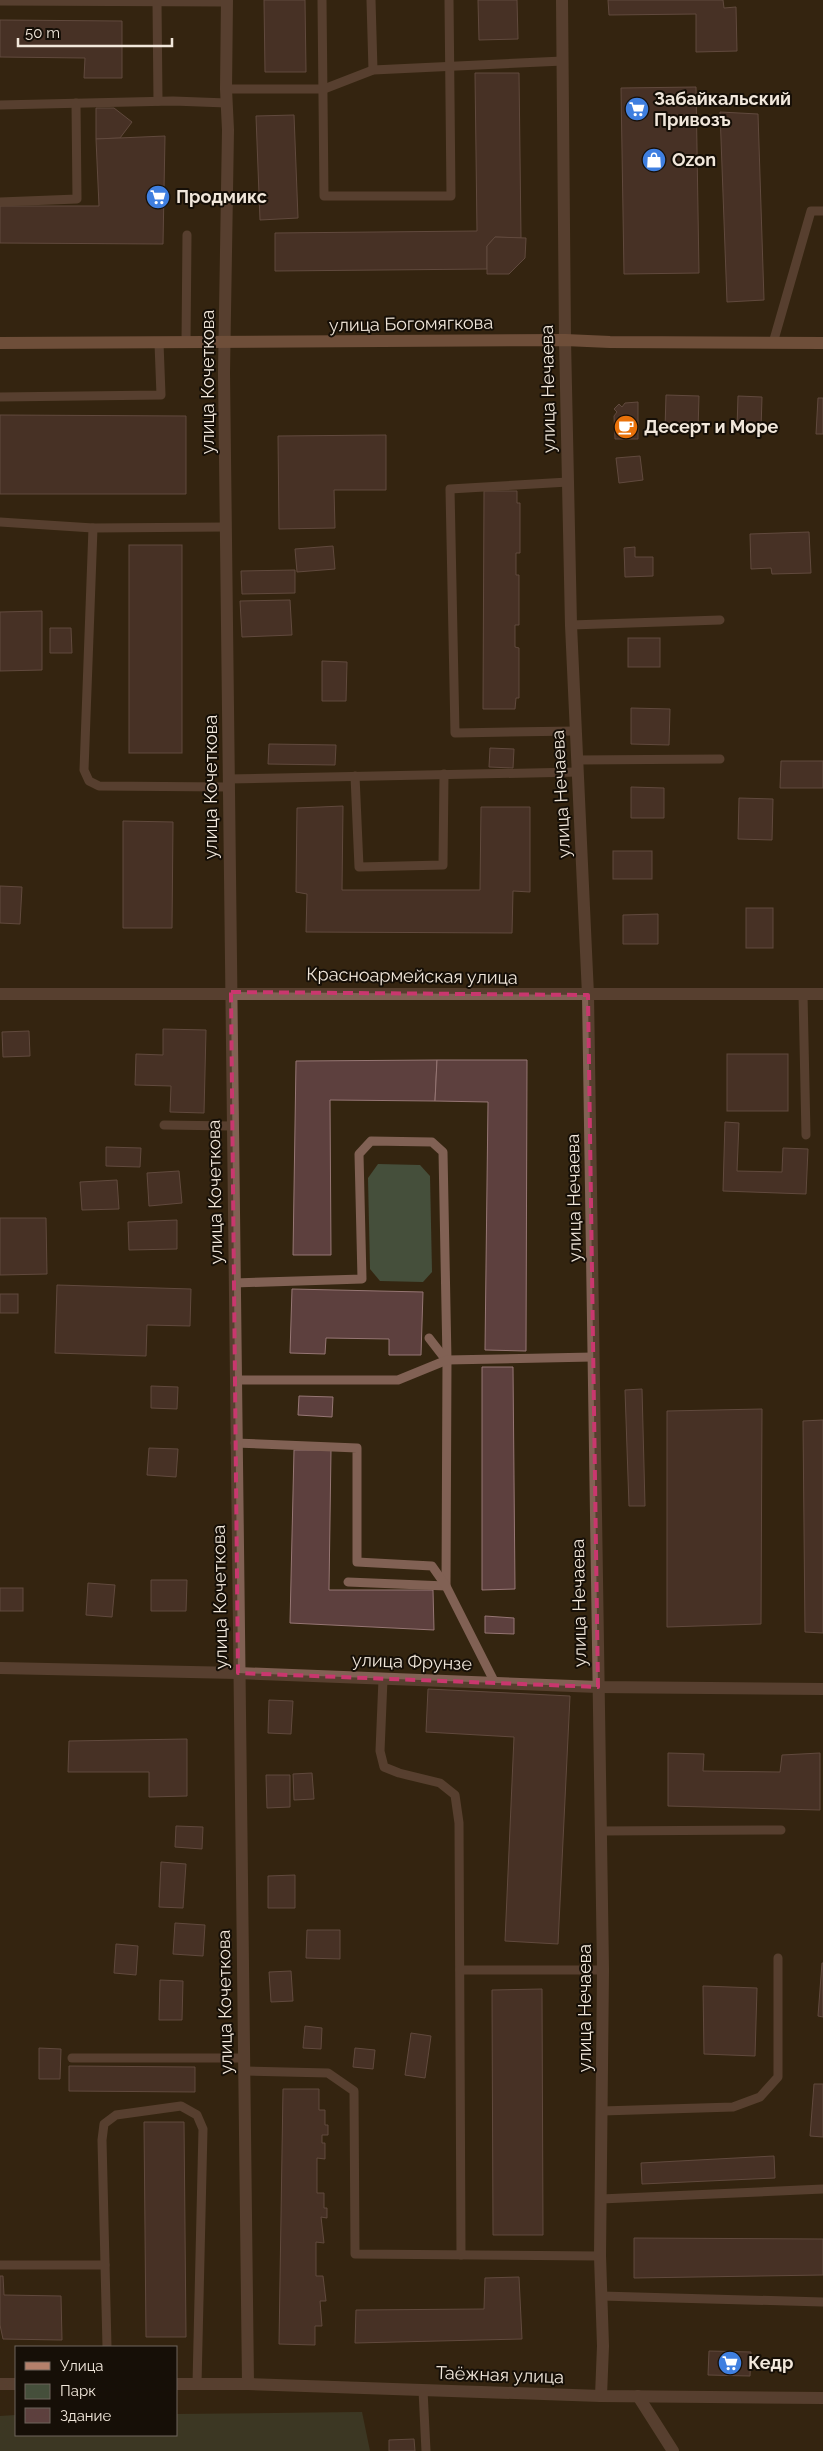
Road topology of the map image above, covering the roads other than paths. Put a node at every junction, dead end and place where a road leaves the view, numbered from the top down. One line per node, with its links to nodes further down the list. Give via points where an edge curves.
1 (322, 0): 12 (lane)
2 (371, 0): 11 (lane)
3 (449, 0): 10 (lane)
4 (562, 0): 9 (street, улица Нечаева)
5 (0, 1): 6 (lane)
6 (100, 1): 8 (lane)
7 (227, 1): 8 (lane); 13 (street, улица Кочеткова)
8 (157, 2): 14 (lane)
9 (563, 61): 10 (lane); 21 (street, улица Нечаева)
10 (450, 66): 11 (lane); 12 (lane, via 451,196 324,196)
11 (373, 70): 12 (lane)
12 (324, 88): 13 (lane)
13 (226, 89): 16 (street, улица Кочеткова)
14 (158, 101): 15 (lane); 16 (lane)
15 (76, 103): 17 (lane); 18 (lane, via 77,200)
16 (227, 103): 25 (street, улица Кочеткова)
17 (0, 105)
18 (0, 202)
19 (823, 210): 26 (lane, via 811,211)
20 (187, 235): 24 (lane)
21 (565, 340): 25 (street, улица Богомягкова); 26 (street, улица Богомягкова); 29 (street, улица Нечаева)
22 (0, 343): 23 (street, улица Богомягкова)
23 (159, 343): 24 (street, улица Богомягкова); 28 (lane, via 161,395)
24 (186, 343): 25 (street, улица Богомягкова)
25 (225, 343): 31 (street, улица Кочеткова)
26 (773, 343): 27 (street, улица Богомягкова)
27 (823, 343)
28 (0, 397)
29 (568, 482): 34 (street, улица Нечаева); 35 (lane, via 450,489 455,733)
30 (0, 522): 32 (lane)
31 (226, 527): 32 (lane); 40 (street, улица Кочеткова)
32 (93, 528): 40 (lane, via 84,770 88,781 100,786)
33 (720, 620): 34 (lane)
34 (571, 625): 35 (street, улица Нечаева)
35 (576, 731): 37 (street, улица Нечаева)
36 (720, 759): 37 (lane)
37 (578, 766): 38 (lane); 45 (street, улица Нечаева)
38 (444, 774): 39 (lane); 39 (lane, via 443,865 359,867)
39 (355, 776): 40 (lane)
40 (228, 783): 41 (street, улица Кочеткова)
41 (231, 992): 42 (street, Красноармейская улица); 45 (street, Красноармейская улица); 47 (street, улица Кочеткова)
42 (0, 994)
43 (803, 994): 44 (street, Красноармейская улица); 45 (street, Красноармейская улица); 48 (lane)
44 (823, 994)
45 (588, 995): 51 (street, улица Нечаева)
46 (164, 1125): 47 (lane)
47 (232, 1126): 49 (street, улица Кочеткова)
48 (806, 1135)
49 (234, 1283): 52 (lane, via 362,1279 359,1154 371,1142 432,1142 442,1152); 53 (street, улица Кочеткова)
50 (429, 1338): 52 (lane)
51 (593, 1357): 52 (lane); 61 (street, улица Нечаева)
52 (446, 1360): 53 (lane, via 398,1380); 56 (lane)
53 (235, 1380): 54 (street, улица Кочеткова)
54 (235, 1443): 56 (lane, via 357,1448 357,1562 432,1566); 58 (street, улица Кочеткова)
55 (348, 1582): 56 (lane)
56 (446, 1586): 60 (lane)
57 (0, 1668): 58 (street, улица Фрунзе)
58 (238, 1673): 59 (street, улица Фрунзе); 69 (street, улица Кочеткова)
59 (383, 1679): 60 (street, улица Фрунзе); 66 (lane, via 380,1751 384,1767 440,1783 455,1795 459,1823)
60 (495, 1683): 61 (street, улица Фрунзе)
61 (598, 1687): 62 (street, улица Фрунзе); 64 (street, улица Нечаева)
62 (823, 1689)
63 (781, 1830): 64 (lane)
64 (600, 1831): 67 (street, улица Нечаева)
65 (778, 1958): 70 (lane, via 778,2077 760,2097 733,2107)
66 (460, 1970): 67 (lane); 73 (lane)
67 (603, 1970): 70 (street, улица Нечаева)
68 (72, 2058): 69 (lane)
69 (244, 2065): 73 (lane, via 328,2073 354,2091 355,2254); 84 (street, улица Кочеткова)
70 (602, 2111): 72 (street, улица Нечаева)
71 (823, 2189): 72 (lane)
72 (601, 2199): 74 (street, улица Нечаева)
73 (461, 2255): 74 (lane)
74 (600, 2256): 77 (street, улица Нечаева)
75 (0, 2265): 76 (lane)
76 (105, 2265): 79 (lane); 83 (lane, via 104,2124 116,2115 181,2106 197,2115 204,2129)
77 (601, 2296): 78 (lane); 86 (street, улица Нечаева)
78 (823, 2302)
79 (107, 2346)
80 (0, 2384): 81 (street)
81 (15, 2384)
82 (178, 2384): 83 (street, Таёжная улица)
83 (197, 2384): 84 (street, Таёжная улица)
84 (248, 2384): 85 (street, Таёжная улица)
85 (423, 2390): 86 (street, Таёжная улица); 89 (lane)
86 (600, 2396): 87 (street, Таёжная улица)
87 (638, 2396): 88 (street, Таёжная улица); 90 (street)
88 (823, 2398)
89 (426, 2451)
90 (673, 2451)

